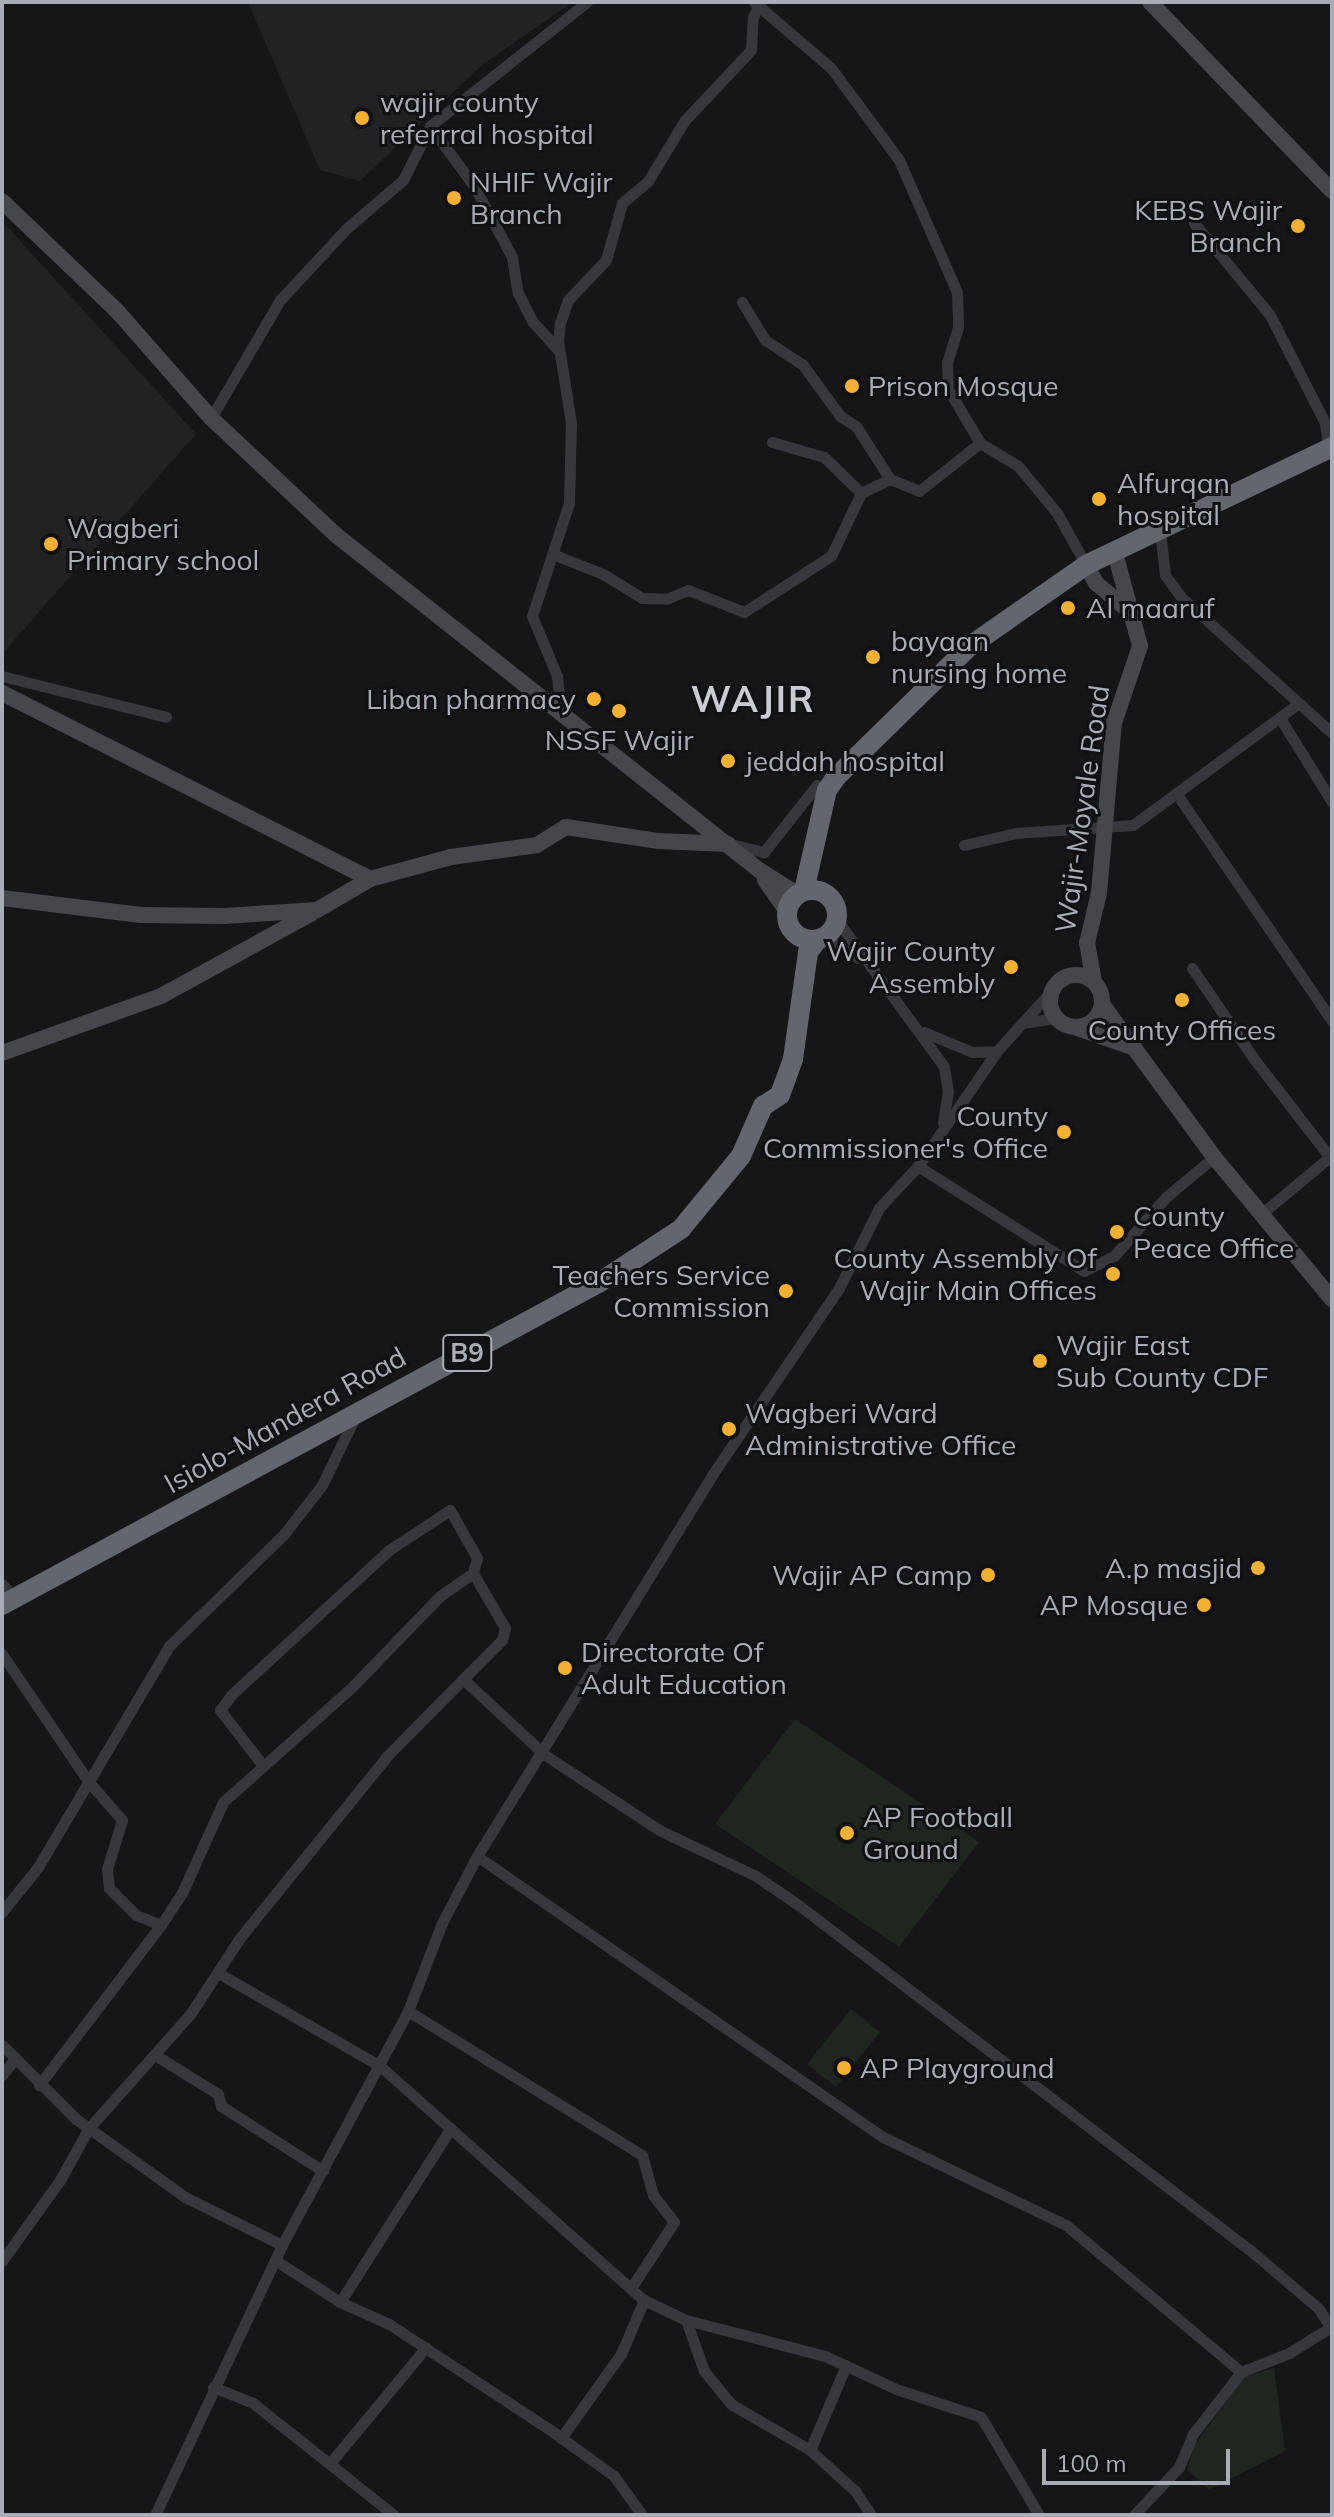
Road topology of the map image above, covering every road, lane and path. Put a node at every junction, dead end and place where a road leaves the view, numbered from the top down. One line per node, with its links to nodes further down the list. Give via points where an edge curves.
1 (587, 2): 4 (street)
2 (1150, 2): 5 (street)
3 (756, 3): 9 (street, via 751,50 685,120 648,181 622,203 606,260 568,300 558,341); 12 (street, via 831,68 899,160 957,292 958,327 947,362 948,389)
4 (430, 126): 9 (street, via 474,186 512,257 518,293 533,322); 10 (street, via 403,180 347,228 280,300)
5 (1332, 191)
6 (2, 201): 10 (street, via 118,312)
7 (1194, 223): 13 (street, via 1270,315 1325,423)
8 (742, 302): 14 (street, via 765,340 803,365 840,416 856,426)
9 (561, 353): 18 (street, via 571,423 570,471 569,503)
10 (211, 418): 24 (street, via 336,535)
11 (772, 442): 15 (street, via 824,457)
12 (980, 443): 14 (street, via 919,491); 19 (street, via 1018,466 1057,513)
13 (1331, 450): 16 (highway, Isiolo-Mandera Road / B9)
14 (890, 479): 15 (street)
15 (861, 493): 18 (street, via 831,556 744,612 688,590 666,599 642,598 603,574)
16 (1160, 531): 17 (highway, Isiolo-Mandera Road / B9); 23 (street, via 1165,575 1181,597)
17 (1115, 553): 19 (highway, Isiolo-Mandera Road / B9); 20 (street, Wajir-Moyale Road)
18 (555, 555): 24 (street, via 532,616 557,676)
19 (1086, 565): 20 (street, via 1096,583); 28 (highway, Isiolo-Mandera Road / B9, via 970,646 912,707 859,751)
20 (1129, 611): 31 (street, Wajir-Moyale Road, via 1140,646 1114,723)
21 (2, 676): 25 (street)
22 (2, 693): 35 (street)
23 (1298, 704): 26 (street); 27 (street)
24 (561, 714): 32 (street)
25 (166, 717)
26 (1280, 718): 29 (street); 30 (street)
27 (1332, 733)
28 (827, 790): 32 (street, via 817,785 764,852); 34 (highway, Isiolo-Mandera Road / B9)
29 (1176, 793): 31 (street, via 1133,825); 50 (street)
30 (1332, 802)
31 (1106, 830): 33 (street, via 1016,833); 42 (street, Wajir-Moyale Road)
32 (728, 844): 35 (street, via 659,841 566,827 537,845 451,857); 38 (street)
33 (964, 845)
34 (815, 849): 37 (highway, Isiolo-Mandera Road / B9); 38 (highway, Isiolo-Mandera Road / B9)
35 (370, 879): 39 (street)
36 (2, 898): 39 (street, via 141,915)
37 (831, 898): 38 (highway, via 818,890); 40 (highway, Isiolo-Mandera Road / B9)
38 (795, 907): 41 (highway); 47 (highway, Isiolo-Mandera Road / B9)
39 (317, 910): 56 (street, via 161,996)
40 (837, 920): 41 (highway, Isiolo-Mandera Road / B9); 43 (street)
41 (821, 938): 43 (street); 47 (highway, Isiolo-Mandera Road / B9, via 808,952)
42 (1087, 943): 45 (street, Wajir-Moyale Road); 46 (street)
43 (868, 966): 53 (street)
44 (1192, 968): 59 (street)
45 (1094, 982): 46 (street, via 1075,975); 48 (street)
46 (1059, 984): 49 (street, via 1050,999); 51 (street)
47 (802, 985): 63 (highway, Isiolo-Mandera Road / B9, via 793,1059 780,1095 763,1106 741,1156 681,1229 600,1282)
48 (1102, 1004): 52 (street, via 1093,1022); 54 (street)
49 (1056, 1018): 51 (street); 52 (street)
50 (1332, 1021)
51 (1023, 1024): 55 (street)
52 (1077, 1028): 54 (street)
53 (923, 1032): 55 (street, via 972,1052); 57 (street, via 944,1067 948,1091)
54 (1132, 1047): 58 (street)
55 (997, 1051): 57 (street)
56 (2, 1053)
57 (942, 1128): 60 (street)
58 (1214, 1157): 60 (street, via 1166,1197 1114,1256 1084,1271); 61 (street)
59 (1331, 1157): 61 (street)
60 (918, 1166): 68 (street, via 879,1208 839,1288 712,1475)
61 (1260, 1215): 62 (street)
62 (1332, 1299)
63 (360, 1408): 65 (highway, Isiolo-Mandera Road / B9); 70 (street, via 322,1485 284,1534 169,1646)
64 (473, 1573): 67 (street, via 505,1628 502,1640); 69 (street, via 440,1596 353,1686); 69 (street, via 477,1558 450,1510 389,1550 338,1602 264,1662 220,1710)
65 (6, 1596)
66 (2, 1654): 70 (street)
67 (463, 1679): 68 (street); 74 (street, via 388,1755 239,1939)
68 (545, 1755): 71 (street); 92 (street, via 659,1830 756,1876 800,1906 1250,2250 1319,2309)
69 (261, 1763): 73 (street, via 223,1802 182,1893)
70 (88, 1781): 72 (street, via 38,1867); 73 (street, via 122,1820 107,1869 109,1888 136,1915)
71 (477, 1856): 75 (street, via 442,1923); 95 (street, via 871,2130 954,2175 1066,2225)
72 (2, 1912)
73 (161, 1925): 81 (street)
74 (220, 1974): 77 (street); 79 (street)
75 (408, 2011): 79 (street); 88 (street, via 642,2155 653,2195 674,2222)
76 (2, 2045): 78 (street)
77 (155, 2055): 82 (street); 84 (street, via 218,2094 221,2106)
78 (16, 2058): 80 (street); 81 (street)
79 (380, 2066): 83 (street); 84 (street)
80 (2, 2075)
81 (39, 2085): 82 (street)
82 (89, 2128): 85 (street, via 185,2197); 87 (street, via 60,2180)
83 (451, 2128): 88 (street); 90 (street)
84 (323, 2171): 85 (street)
85 (282, 2245): 86 (street)
86 (275, 2260): 90 (street); 96 (street)
87 (2, 2261)
88 (631, 2288): 89 (street)
89 (644, 2300): 91 (street); 97 (street, via 621,2354)
90 (340, 2302): 93 (street)
91 (686, 2320): 94 (street); 98 (street, via 704,2371 723,2396)
92 (1331, 2329): 95 (street)
93 (426, 2347): 97 (street, via 447,2367); 99 (street)
94 (846, 2365): 98 (street); 104 (street, via 896,2389 981,2417)
95 (1241, 2372): 105 (street, via 1193,2434 1179,2467)
96 (213, 2387): 99 (street, via 253,2403); 100 (street)
97 (561, 2438): 102 (street, via 614,2476)
98 (810, 2450): 103 (street, via 855,2491)
99 (331, 2462): 101 (street)
100 (155, 2515)
101 (394, 2515)
102 (642, 2515)
103 (871, 2515)
104 (1039, 2515)
105 (1134, 2515)

